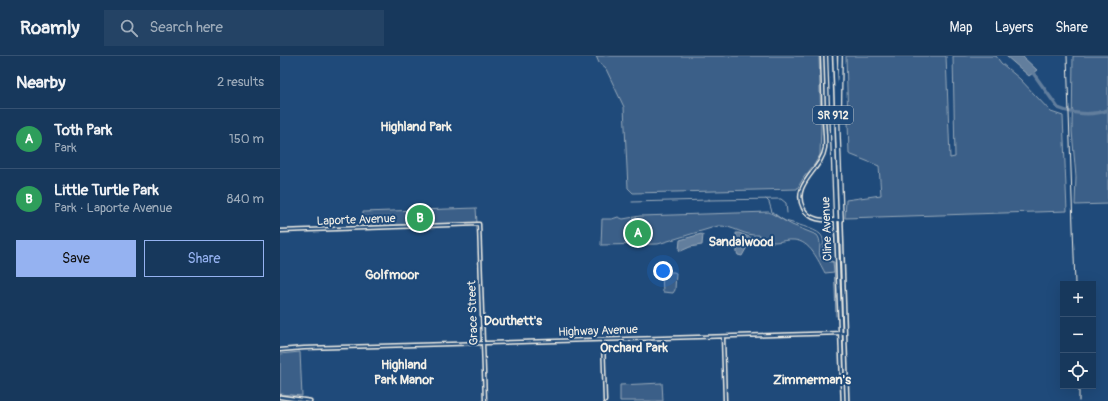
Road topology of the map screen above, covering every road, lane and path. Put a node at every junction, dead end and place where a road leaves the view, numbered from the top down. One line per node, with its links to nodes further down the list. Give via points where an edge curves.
1 (822, 56): 6 (street, via 824,151 819,163 802,186 800,197 804,209 811,217)
2 (830, 56): 6 (highway, Cline Avenue / SR 912)
3 (835, 56): 5 (highway, Cline Avenue / SR 912)
4 (840, 56): 5 (highway)
5 (838, 124): 7 (highway, Cline Avenue / SR 912)
6 (836, 220): 7 (street); 10 (main road, Cline Avenue / SR 912)
7 (841, 220): 10 (main road, Cline Avenue / SR 912)
8 (480, 224): 9 (street, Laporte Avenue); 13 (street, Grace Street)
9 (280, 230)
10 (842, 334): 11 (street, Highway Avenue); 20 (main road, Cline Avenue / SR 912); 21 (main road, Cline Avenue / SR 912)
11 (723, 337): 12 (street, Highway Avenue); 19 (street)
12 (603, 340): 13 (street, Highway Avenue); 18 (street)
13 (483, 343): 14 (street, Highway Avenue); 17 (street, Grace Street)
14 (280, 350)
15 (280, 397): 16 (main road)
16 (310, 401)
17 (485, 401)
18 (605, 401)
19 (725, 401)
20 (843, 401)
21 (847, 401)

